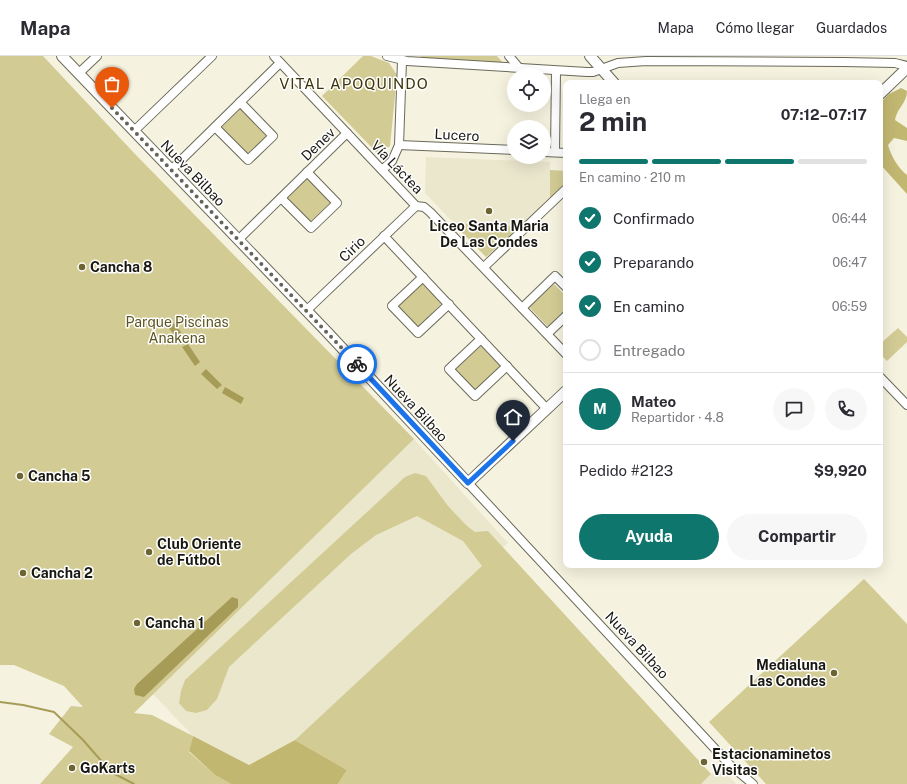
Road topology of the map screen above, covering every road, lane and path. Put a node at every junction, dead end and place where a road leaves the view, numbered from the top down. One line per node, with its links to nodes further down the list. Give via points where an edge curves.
1 (62, 56): 19 (street, Nueva Bilbao)
2 (97, 56): 19 (street)
3 (212, 56): 24 (street)
4 (274, 56): 12 (street, Vía Láctea)
5 (387, 56): 9 (street)
6 (509, 56): 15 (street)
7 (590, 56): 16 (street)
8 (721, 58): 10 (street); 11 (street)
9 (407, 59): 14 (street); 26 (street)
10 (646, 59): 16 (street, via 618,63)
11 (790, 59): 13 (street, via 882,63)
12 (280, 63): 22 (street); 25 (street, Vía Láctea)
13 (907, 67): 21 (street)
14 (509, 68)
15 (519, 68)
16 (602, 69): 18 (street, via 593,72); 20 (street)
17 (551, 71): 18 (street)
18 (556, 71): 29 (street)
19 (79, 74): 24 (street, Nueva Bilbao)
20 (611, 80)
21 (883, 91)
22 (240, 102): 23 (street); 23 (street, via 273,136 248,160)
23 (215, 127): 31 (street)
24 (134, 131): 31 (street, Nueva Bilbao)
25 (347, 133): 32 (street, Vía Láctea); 33 (street, Denev)
26 (399, 145): 27 (street, Lucero); 32 (street, via 392,161)
27 (507, 150)
28 (551, 152): 29 (street)
29 (555, 152): 30 (street)
30 (563, 153)
31 (171, 170): 38 (street, Nueva Bilbao)
32 (382, 170): 36 (street, Vía Láctea)
33 (307, 172): 35 (street, Denev); 35 (street, Denev, via 337,203 311,228)
34 (563, 192): 39 (street)
35 (282, 198): 38 (street, Denev)
36 (416, 206): 37 (street, Cirio); 39 (street, Vía Láctea, via 424,207 430,212)
37 (384, 236): 40 (street); 44 (street, Cirio)
38 (238, 240): 44 (street, Nueva Bilbao)
39 (484, 267): 43 (street, Vía Láctea)
40 (423, 277): 42 (street); 42 (street, via 392,306 418,333)
41 (563, 284): 43 (street, via 556,276)
42 (449, 304): 47 (street)
43 (522, 308): 46 (street, Vía Láctea)
44 (306, 311): 54 (street, Nueva Bilbao)
45 (563, 319): 46 (street)
46 (547, 334): 48 (street, Vía Láctea)
47 (481, 339): 49 (street); 49 (street, via 450,369 475,396)
48 (563, 351)
49 (507, 366): 53 (street)
50 (883, 380): 52 (street)
51 (563, 394): 53 (street)
52 (907, 405)
53 (547, 409): 54 (street)
54 (468, 483): 55 (street, Nueva Bilbao, via 730,765)
55 (753, 784)

